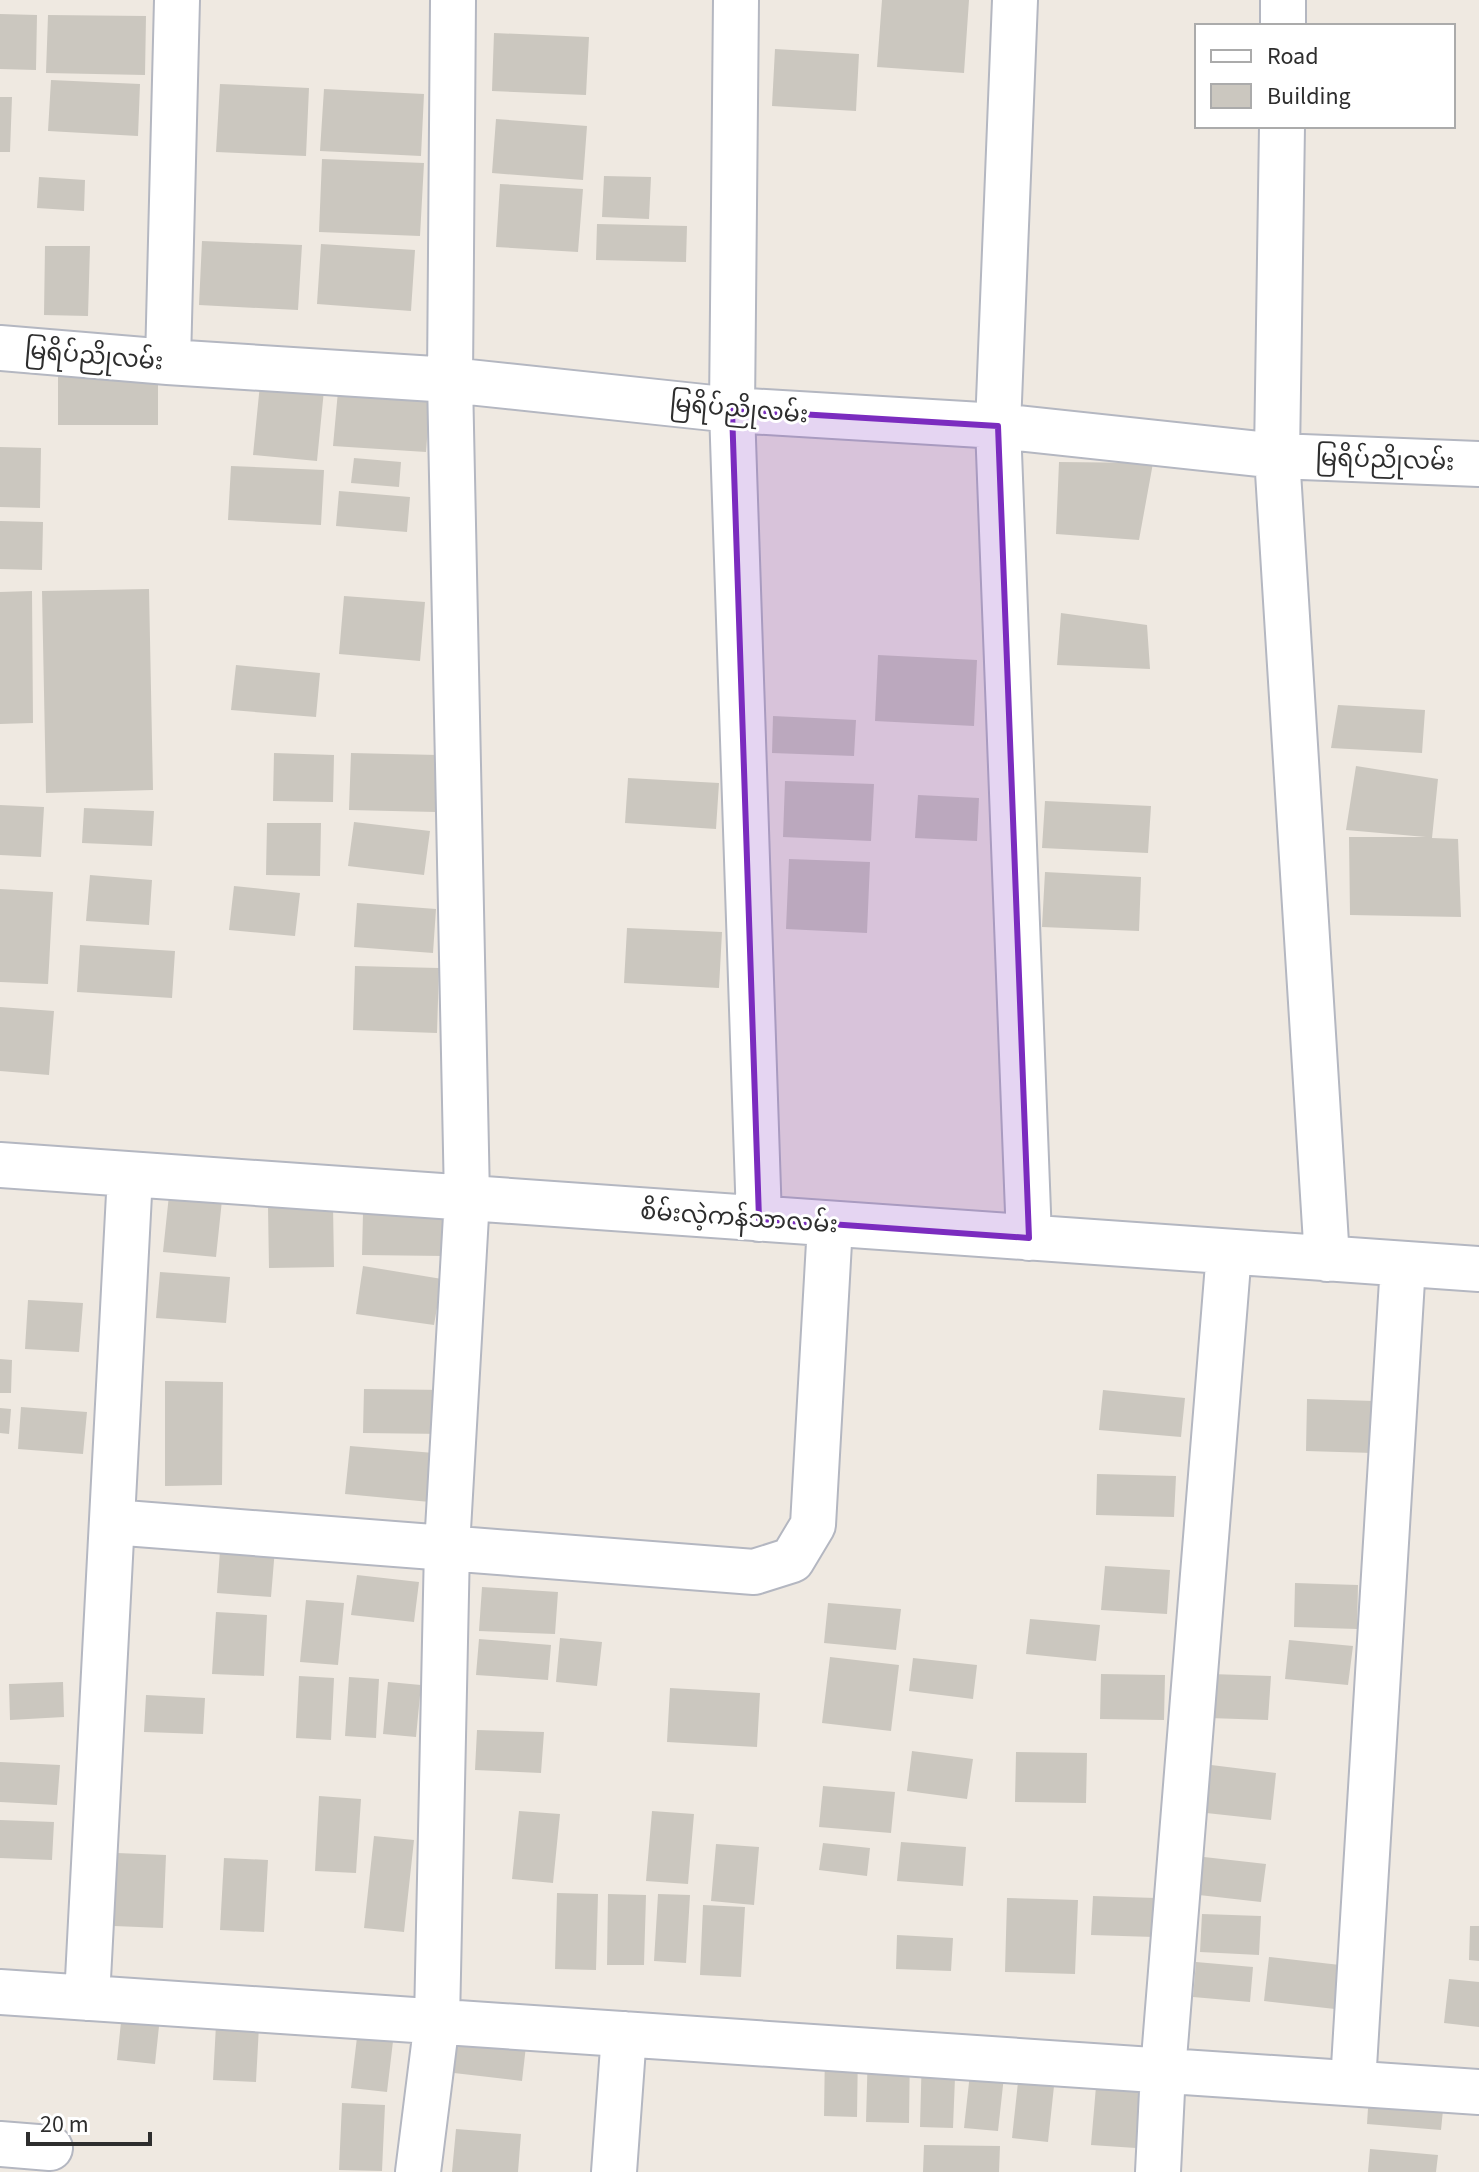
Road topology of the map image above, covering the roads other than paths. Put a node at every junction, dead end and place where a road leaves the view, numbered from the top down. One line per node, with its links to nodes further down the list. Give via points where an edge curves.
1 (177, 0): 9 (street)
2 (453, 0): 10 (street)
3 (736, 0): 11 (street)
4 (1015, 0): 12 (street)
5 (1283, 0): 6 (street)
6 (1283, 24)
7 (1282, 128): 13 (street)
8 (0, 348): 9 (street, မြရိပ်ညိုလမ်း)
9 (168, 362): 10 (street, မြရိပ်ညိုလမ်း)
10 (450, 380): 11 (street, မြရိပ်ညိုလမ်း); 17 (street)
11 (732, 410): 12 (street, မြရိပ်ညိုလမ်း); 18 (street)
12 (998, 426): 13 (street, မြရိပ်ညိုလမ်း); 20 (street)
13 (1277, 456): 14 (street, မြရိပ်ညိုလမ်း); 22 (street)
14 (1479, 464)
15 (0, 1165): 16 (street, စိမ်းလဲ့ကန်သာလမ်း)
16 (130, 1175): 17 (street, စိမ်းလဲ့ကန်သာလမ်း); 25 (street)
17 (467, 1198): 18 (street, စိမ်းလဲ့ကန်သာလမ်း); 26 (street)
18 (759, 1219): 19 (street, စိမ်းလဲ့ကန်သာလမ်း)
19 (830, 1225): 20 (street, စိမ်းလဲ့ကန်သာလမ်း); 26 (street, via 813,1525 792,1560 754,1572)
20 (1029, 1238): 21 (street, စိမ်းလဲ့ကန်သာလမ်း)
21 (1229, 1252): 22 (street, စိမ်းလဲ့ကန်သာလမ်း); 31 (street)
22 (1327, 1259): 23 (street, စိမ်းလဲ့ကန်သာလမ်း)
23 (1403, 1264): 24 (street, စိမ်းလဲ့ကန်သာလမ်း); 32 (street)
24 (1479, 1269)
25 (112, 1522): 26 (street); 28 (street)
26 (447, 1547): 29 (street)
27 (0, 1992): 28 (street)
28 (87, 1998): 29 (street)
29 (437, 2021): 30 (street); 36 (street)
30 (624, 2034): 31 (street); 37 (street)
31 (1163, 2071): 32 (street); 38 (street)
32 (1353, 2083): 33 (street)
33 (1479, 2092)
34 (0, 2144): 35 (street)
35 (50, 2148)
36 (418, 2172)
37 (614, 2172)
38 (1158, 2172)

